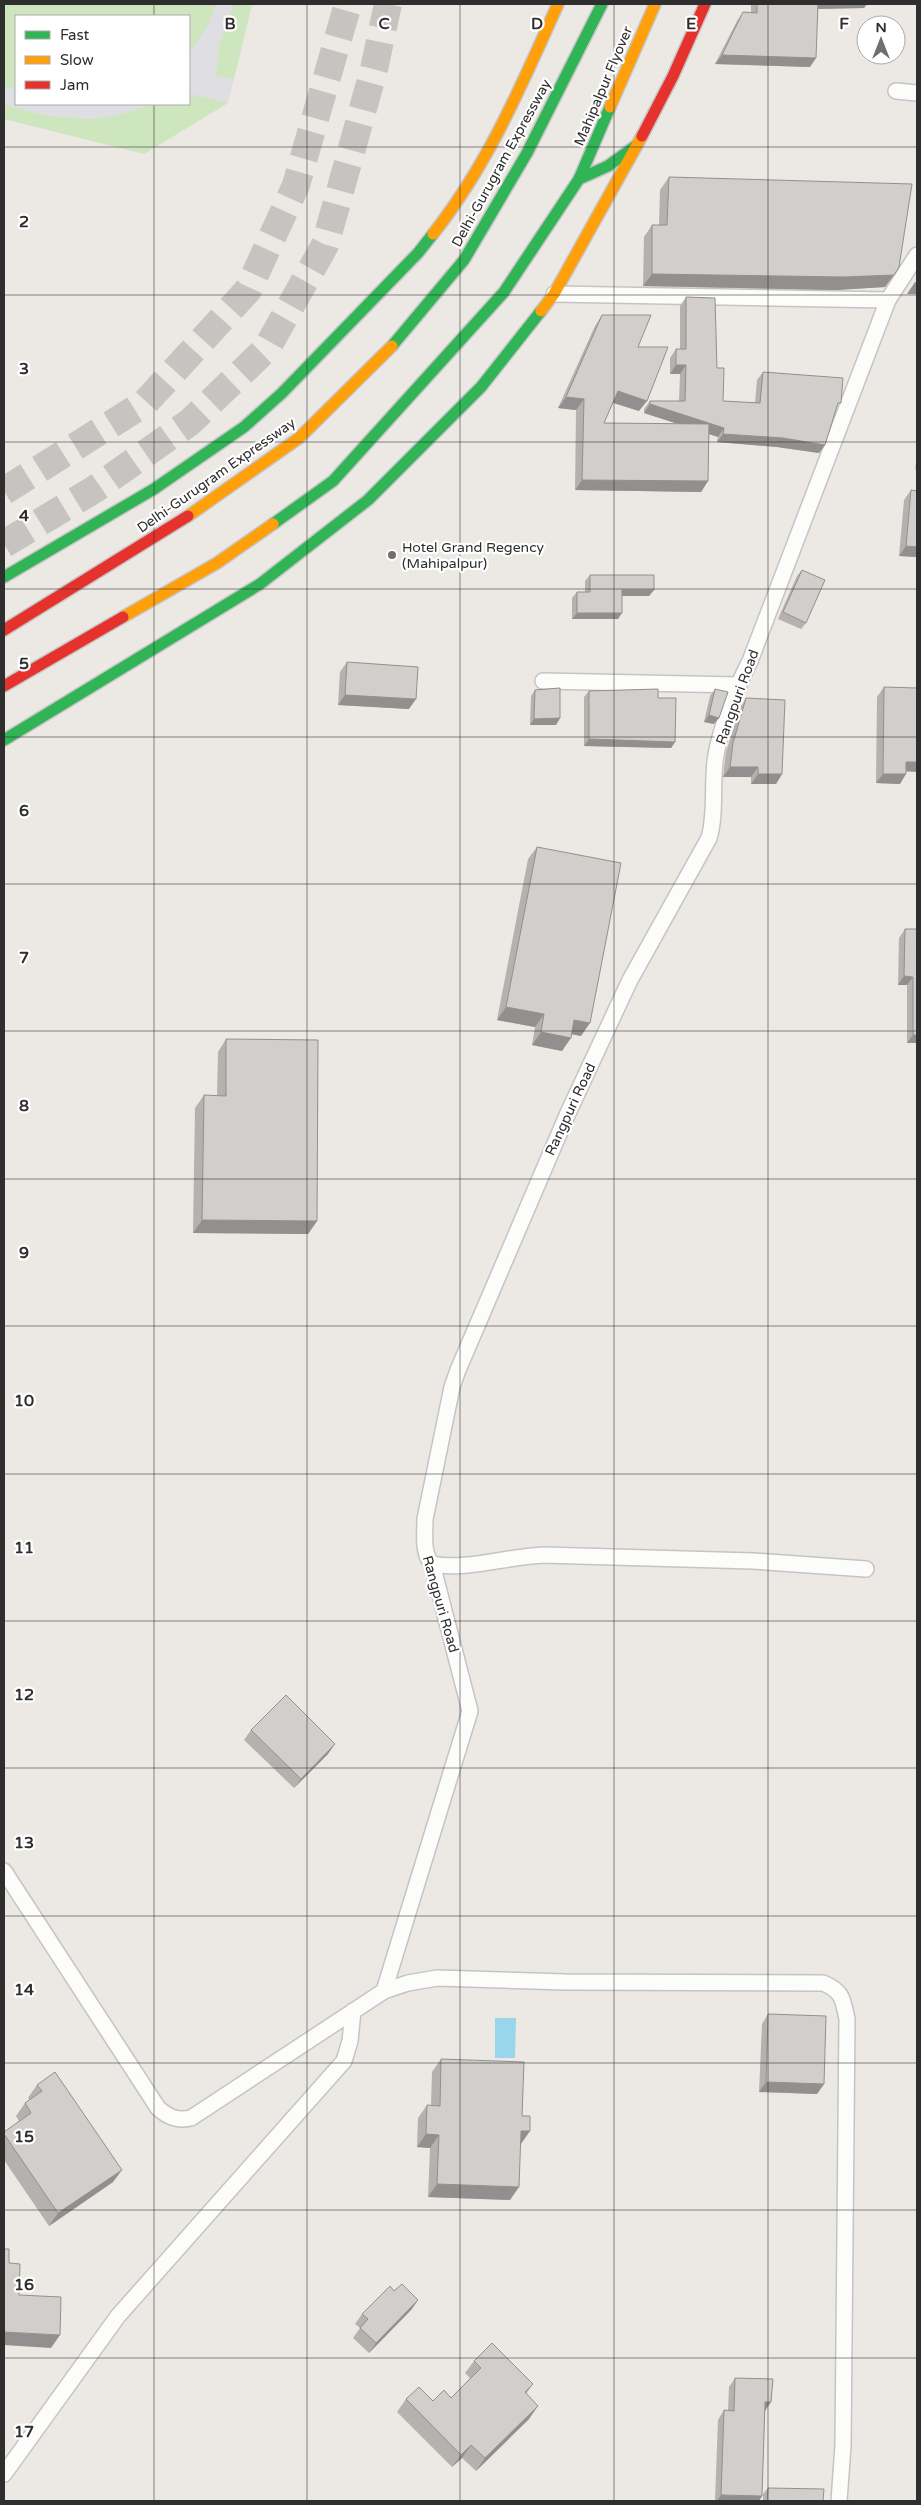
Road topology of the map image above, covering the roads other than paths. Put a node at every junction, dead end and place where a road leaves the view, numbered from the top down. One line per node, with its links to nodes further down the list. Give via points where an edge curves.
1 (558, 4): 12 (main road, via 497,137 478,170 440,228 404,268 282,393 244,427 154,489)
2 (602, 4): 13 (main road, Delhi-Gurugram Expressway, via 527,153 464,260 386,353 299,438 180,522)
3 (655, 4): 8 (main road, Mahipalpur Flyover)
4 (705, 4): 7 (main road)
5 (896, 91): 6 (street)
6 (917, 93)
7 (637, 145): 8 (main road, via 608,166); 10 (main road)
8 (579, 179): 16 (main road, via 504,292 333,480 218,563)
9 (917, 255): 11 (street, Rangpuri Road)
10 (554, 294): 11 (street); 17 (main road, via 482,387 368,500 260,584)
11 (888, 300): 15 (street, Rangpuri Road)
12 (4, 577)
13 (4, 630)
14 (543, 681): 15 (street)
15 (738, 685): 18 (street, Rangpuri Road, via 716,755 709,838 630,980 556,1138 458,1370 425,1519 427,1558)
16 (4, 686)
17 (4, 740)
18 (432, 1564): 19 (street, via 454,1566 544,1555 745,1561); 21 (street, Rangpuri Road, via 470,1711)
19 (866, 1569)
20 (4, 1871): 22 (street, via 158,2108 174,2118 191,2118)
21 (384, 1991): 22 (street); 24 (street, via 437,1978 823,1983 835,1988 843,1997 847,2019 844,2446)
22 (353, 2011): 23 (street, via 344,2061 118,2316)
23 (4, 2474)
24 (838, 2501)

